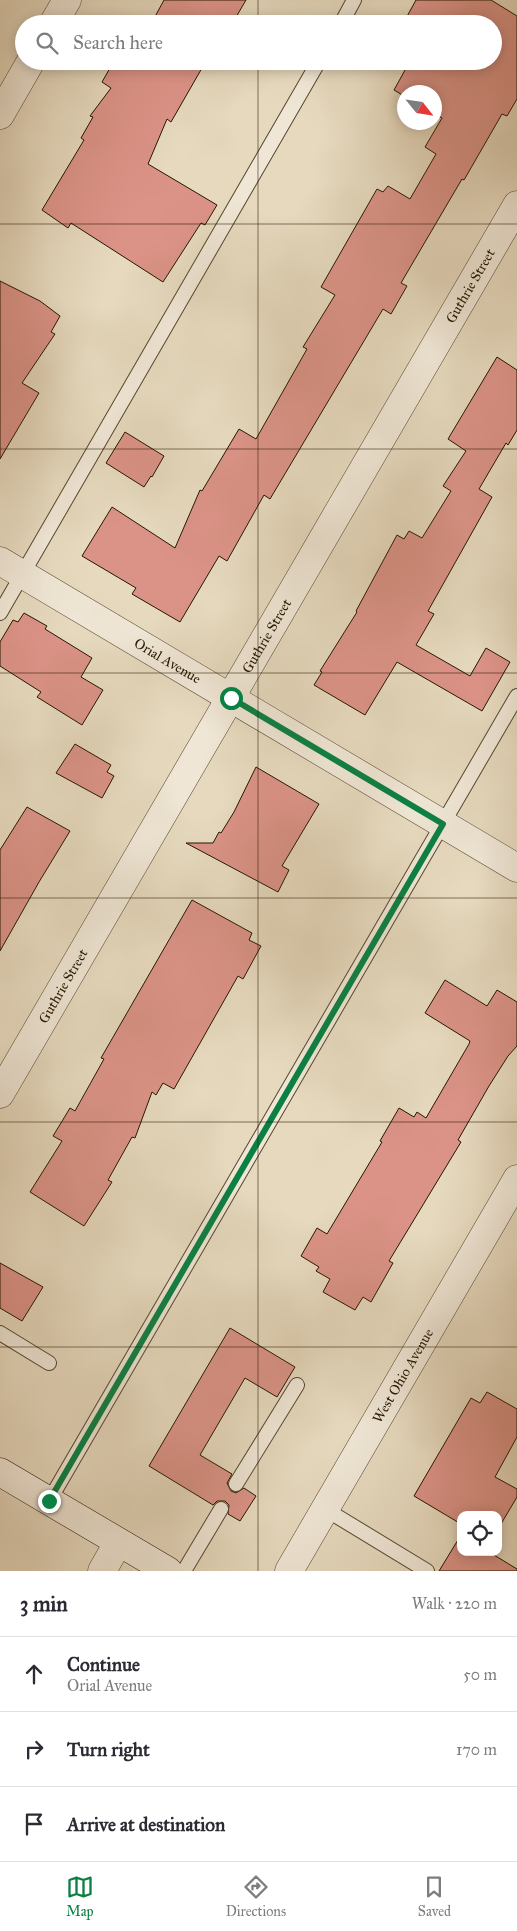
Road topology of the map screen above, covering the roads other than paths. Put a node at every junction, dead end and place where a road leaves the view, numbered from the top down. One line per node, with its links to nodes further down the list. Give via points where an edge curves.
1 (67, 0): 3 (street)
2 (354, 0): 4 (lane)
3 (58, 15)
4 (346, 15)
5 (26, 70): 7 (street)
6 (314, 70): 9 (lane)
7 (0, 115)
8 (517, 205): 12 (street, Guthrie Street)
9 (11, 568): 10 (lane); 12 (street, Orial Avenue)
10 (0, 613)
11 (517, 696): 13 (lane)
12 (231, 698): 13 (street, Orial Avenue); 15 (street, Guthrie Street)
13 (443, 824): 14 (street, Orial Avenue); 22 (lane)
14 (517, 868)
15 (0, 1094)
16 (517, 1179): 24 (street, West Ohio Avenue)
17 (0, 1333): 18 (lane)
18 (49, 1363)
19 (297, 1385): 21 (lane)
20 (0, 1472): 22 (street)
21 (236, 1484)
22 (49, 1501): 25 (street)
23 (221, 1509): 28 (lane)
24 (325, 1509): 29 (street, West Ohio Avenue); 30 (lane)
25 (118, 1543): 26 (street); 27 (street)
26 (102, 1571)
27 (168, 1571)
28 (184, 1571)
29 (289, 1571)
30 (426, 1571)

